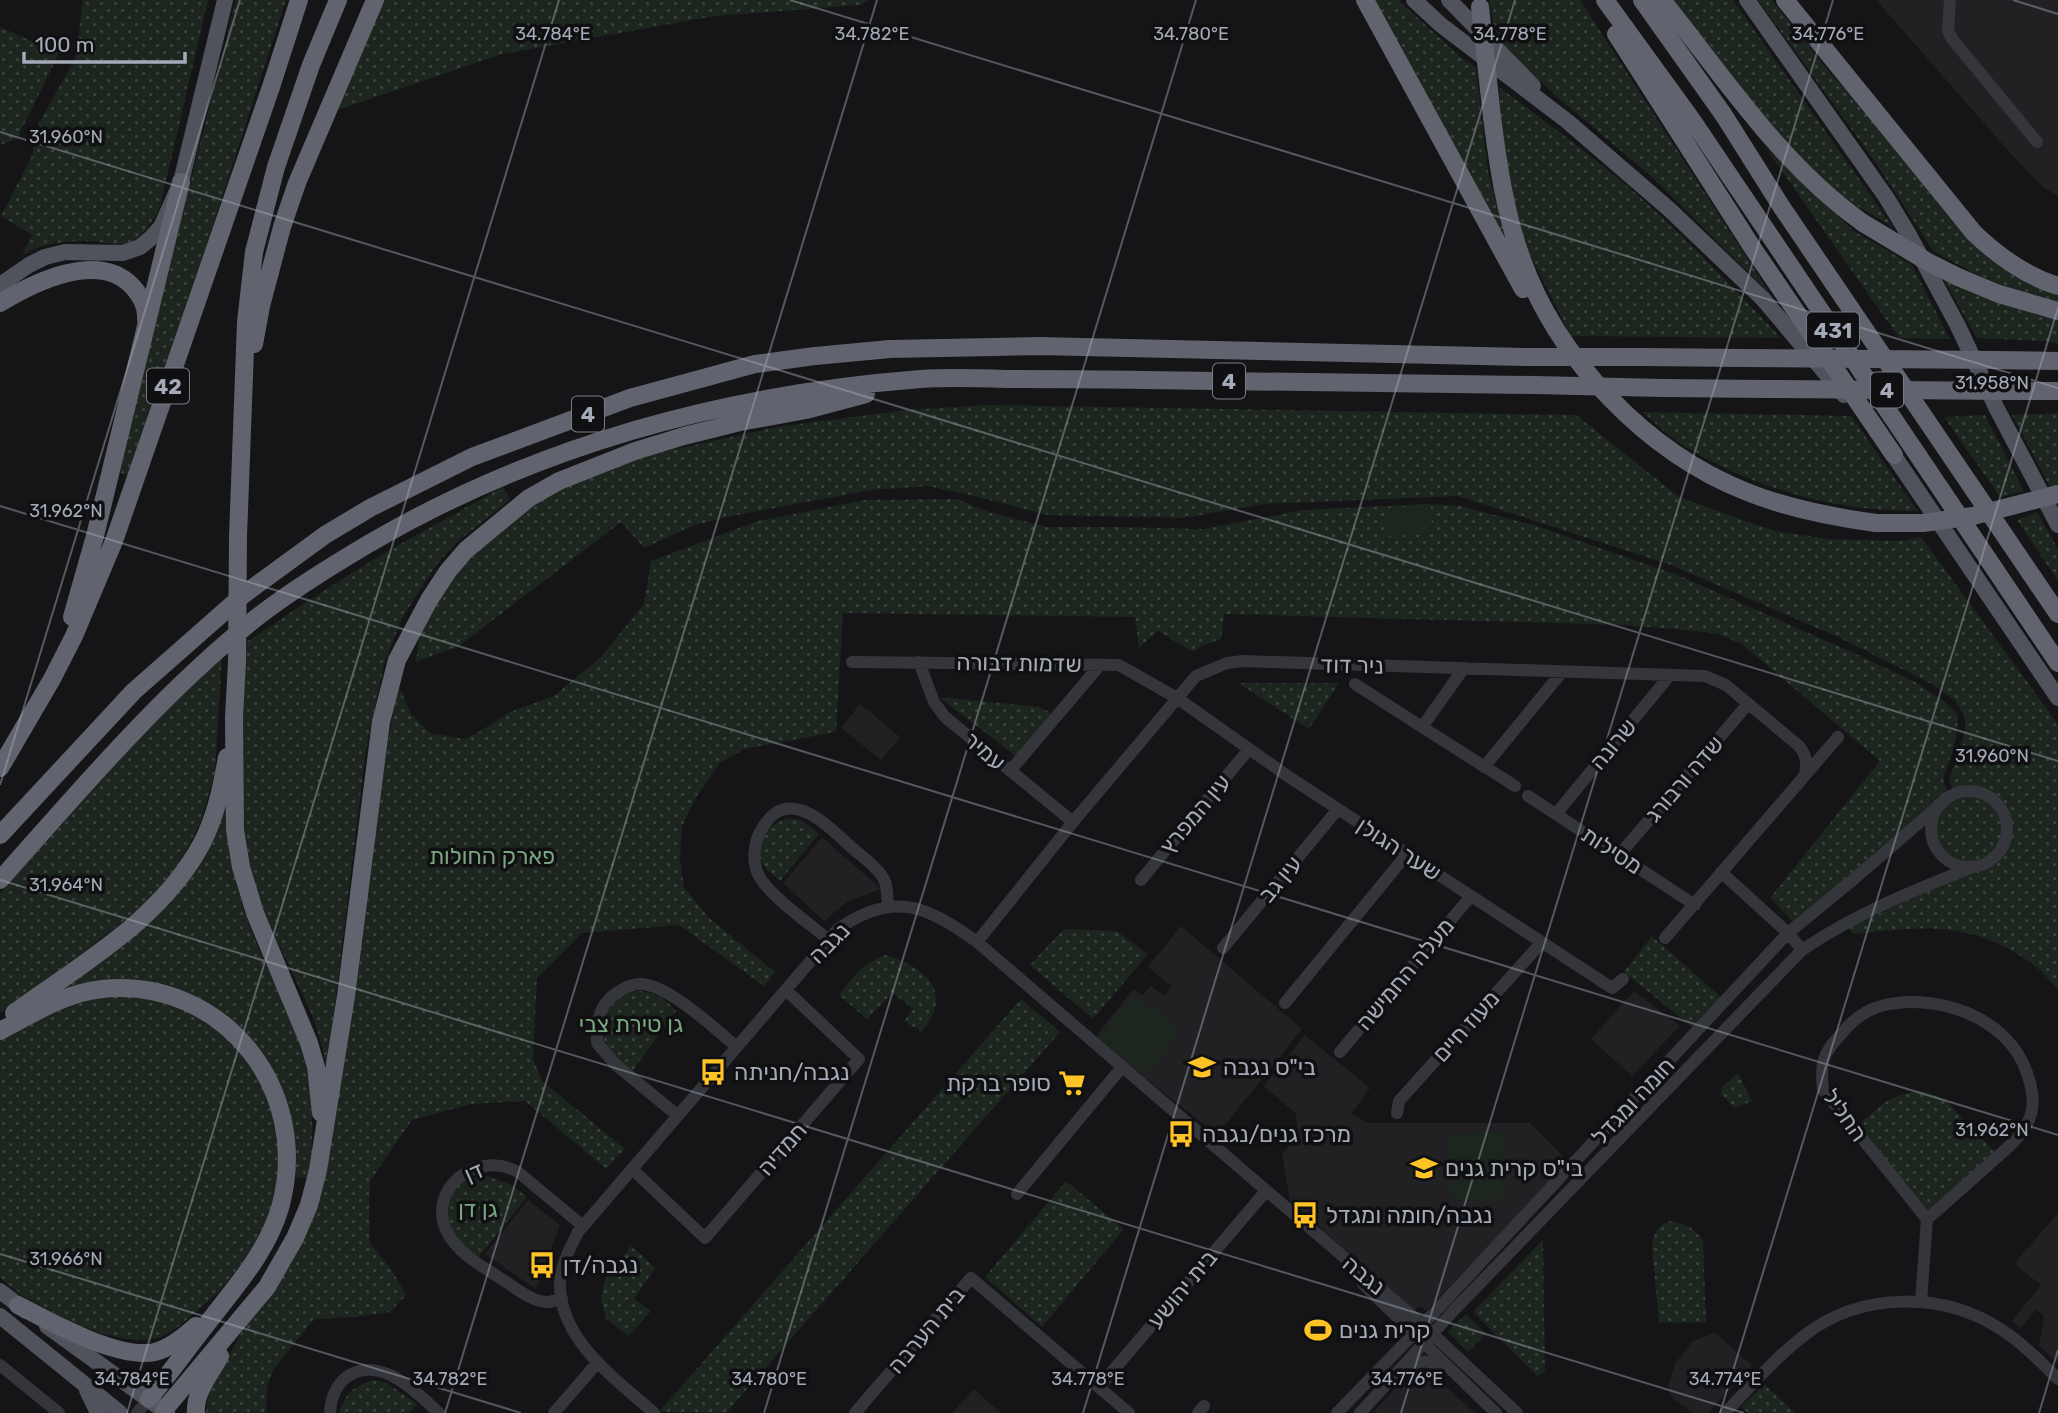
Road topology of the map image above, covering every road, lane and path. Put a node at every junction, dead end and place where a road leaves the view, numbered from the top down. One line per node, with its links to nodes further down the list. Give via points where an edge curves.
1 (225, 0): 20 (main road)
2 (299, 0): 17 (highway, 42)
3 (306, 0): 17 (highway)
4 (338, 0): 30 (highway, via 276,167 254,252)
5 (375, 0): 30 (highway, via 282,226 258,319)
6 (1365, 0): 26 (highway, via 1523,289)
7 (1414, 0): 18 (main road)
8 (1450, 0): 18 (main road)
9 (1595, 0): 31 (highway, via 1754,250)
10 (1605, 0): 37 (highway, 431, via 1692,120)
11 (1642, 0): 34 (highway, 431)
12 (1662, 0): 24 (highway, bridge, via 1771,139 1840,207 1958,277)
13 (1747, 0): 33 (main road, via 1903,225)
14 (1785, 0): 22 (highway, via 1974,233 2017,267)
15 (1950, 0): 19 (street, via 1948,31 1953,40)
16 (1480, 3): 26 (highway, bridge, via 1496,149 1509,217 1521,258)
17 (271, 87): 42 (highway, 42, via 114,541)
18 (1567, 121): 31 (main road, via 1763,299)
19 (2037, 142)
20 (181, 182): 21 (main road, via 161,227 140,247 122,253 65,252 45,257); 25 (highway)
21 (0, 285)
22 (2058, 286)
23 (0, 303): 25 (highway, via 50,277 95,270 112,273 127,281 144,303)
24 (2058, 311)
25 (144, 337): 42 (highway, via 95,536)
26 (1575, 359): 32 (highway, bridge, via 1638,424 1675,454 1713,477 1765,499 1875,523 1923,523 1973,516)
27 (2058, 361): 61 (highway, 4, bridge, via 1525,357 1052,346 890,349 755,365 630,398 472,457 325,535 243,596 134,691)
28 (924, 379): 29 (highway, 4, bridge); 66 (highway, 4, via 831,389 687,415 545,459 401,525 259,616 205,661 151,712); 88 (highway, via 684,436 584,470 529,498 466,550 448,571 397,660 381,722)
29 (2058, 391)
30 (243, 423): 47 (highway, bridge)
31 (1894, 455): 45 (main road)
32 (2058, 494)
33 (2058, 525)
34 (2058, 614)
35 (852, 662): 36 (street, שדמות דבורה)
36 (919, 662): 38 (street, שדמות דבורה); 53 (street, עמיר, via 934,702 945,717)
37 (2058, 663)
38 (1100, 665): 44 (street, שדמות דבורה, via 1119,665); 53 (street)
39 (1464, 668): 40 (street, ניר דוד); 44 (street, ניר דוד, via 1243,661 1196,676); 48 (street)
40 (1562, 672): 41 (street, ניר דוד); 51 (street)
41 (1670, 675): 46 (street, ניר דוד, via 1714,679); 59 (street, שרונה)
42 (52, 679): 52 (highway, 42)
43 (1355, 684): 48 (street)
44 (1177, 698): 50 (street, שער הגולן); 60 (street, ניר דוד)
45 (2058, 698)
46 (1748, 704): 54 (street, ניר דוד, via 1799,746 1807,760); 63 (street, שדה ורבורג)
47 (234, 717): 81 (highway, via 213,818 189,866 139,921); 88 (highway, via 235,830 242,867 316,1067)
48 (1422, 727): 51 (street)
49 (1838, 737): 54 (street)
50 (1249, 749): 58 (street, שער הגולן); 67 (street, עין המפרץ)
51 (1484, 767): 55 (street)
52 (0, 768)
53 (1010, 771): 60 (street, עמיר)
54 (1805, 775): 65 (street)
55 (1515, 786)
56 (1528, 796): 59 (street, מסילות)
57 (1942, 803): 64 (street, via 1931,826 1933,839 1948,860); 64 (street, חומה ומגדל, via 1965,791 1978,792 1990,797 2004,814 2004,846 1986,863); 71 (street, חומה ומגדל)
58 (1338, 809): 62 (street, שער הגולן); 76 (street, עין גב)
59 (1556, 814): 63 (street, מסילות)
60 (1073, 822): 74 (street, ניר דוד)
61 (0, 835)
62 (1407, 854): 68 (street, שער הגולן); 80 (street)
63 (1620, 854): 69 (street, מסילות)
64 (1973, 867): 77 (street, חומה ומגדל, via 1898,897)
65 (1721, 873): 69 (street); 71 (street)
66 (0, 880)
67 (1141, 880)
68 (1471, 896): 75 (street, שער הגולן); 84 (street, מעלה החמישה)
69 (1695, 905): 72 (street)
70 (888, 907): 73 (street, נגבה, via 855,918); 73 (street, via 882,875 826,824 801,809 777,812 758,835 754,862 758,874); 74 (street, נגבה, via 931,913)
71 (1788, 933): 77 (street); 101 (street, חומה ומגדל)
72 (1665, 938)
73 (829, 940): 79 (street, נגבה)
74 (977, 942): 85 (street, נגבה)
75 (1542, 942): 78 (street, שער הגולן, via 1612,988); 86 (street, מעוז חיים, via 1399,1101)
76 (1223, 948)
77 (1802, 950): 101 (street, חומה ומגדל)
78 (1623, 979)
79 (786, 990): 83 (street, נגבה); 89 (street, חמדיה, via 859,1059 705,1238)
80 (1284, 1003)
81 (0, 1024)
82 (0, 1031): 96 (highway, via 71,996 118,988 181,1000 223,1024 244,1044 265,1072 279,1102 287,1134 287,1170 280,1208 264,1246)
83 (737, 1047): 87 (street, נגבה); 87 (street, via 654,987 639,984 625,988 606,1001 597,1023 597,1043 615,1064)
84 (1340, 1052)
85 (1122, 1067): 90 (street, נגבה); 91 (street)
86 (1397, 1113)
87 (677, 1115): 89 (street, נגבה)
88 (320, 1159): 100 (highway, via 312,1196 295,1238)
89 (632, 1169): 93 (street, נגבה)
90 (1266, 1191): 101 (street, נגבה); 108 (street, בית יהושע)
91 (1017, 1194)
92 (1927, 1219): 92 (street, החליל, via 2018,1137 2031,1116 2033,1094 2024,1064 1991,1025 1940,1004 1880,1006 1848,1026 1829,1047 1821,1074 1823,1090); 97 (street)
93 (583, 1226): 95 (street, נגבה, via 563,1268); 95 (street, דן, via 506,1166 472,1168 456,1180 443,1203 446,1231 463,1253 531,1298)
94 (0, 1292): 98 (main road)
95 (562, 1299): 102 (street, נגבה, via 583,1347)
96 (225, 1301): 98 (highway, via 178,1340 149,1353 122,1350 79,1335); 109 (highway)
97 (1921, 1302): 106 (street, via 1960,1310 1994,1325); 126 (street, via 1870,1304 1808,1332)
98 (18, 1305): 109 (main road)
99 (0, 1316): 107 (main road)
100 (243, 1317): 110 (highway); 115 (highway, via 201,1390)
101 (1423, 1334): 104 (street); 105 (street, חומה ומגדל); 122 (street, חומה ומגדל); 125 (street)
102 (598, 1362): 118 (street); 119 (street, נגבה)
103 (0, 1366): 111 (street)
104 (1450, 1368): 105 (street, via 1420,1360); 124 (street)
105 (1396, 1374): 123 (street, חומה ומגדל)
106 (2058, 1379)
107 (78, 1380): 112 (main road); 113 (main road)
108 (1099, 1387): 120 (street, בית הערבה, via 971,1278); 121 (street, בית הערבה)
109 (149, 1399): 110 (main road); 114 (street)
110 (164, 1412)
111 (59, 1413)
112 (99, 1413)
113 (120, 1413)
114 (137, 1413)
115 (196, 1413)
116 (330, 1413): 117 (street, via 340,1382 359,1371 371,1371 395,1378)
117 (439, 1413)
118 (554, 1413)
119 (654, 1413)
120 (855, 1413)
121 (1129, 1413)
122 (1337, 1413)
123 (1360, 1413)
124 (1496, 1413)
125 (1517, 1413)
126 (1725, 1413)

